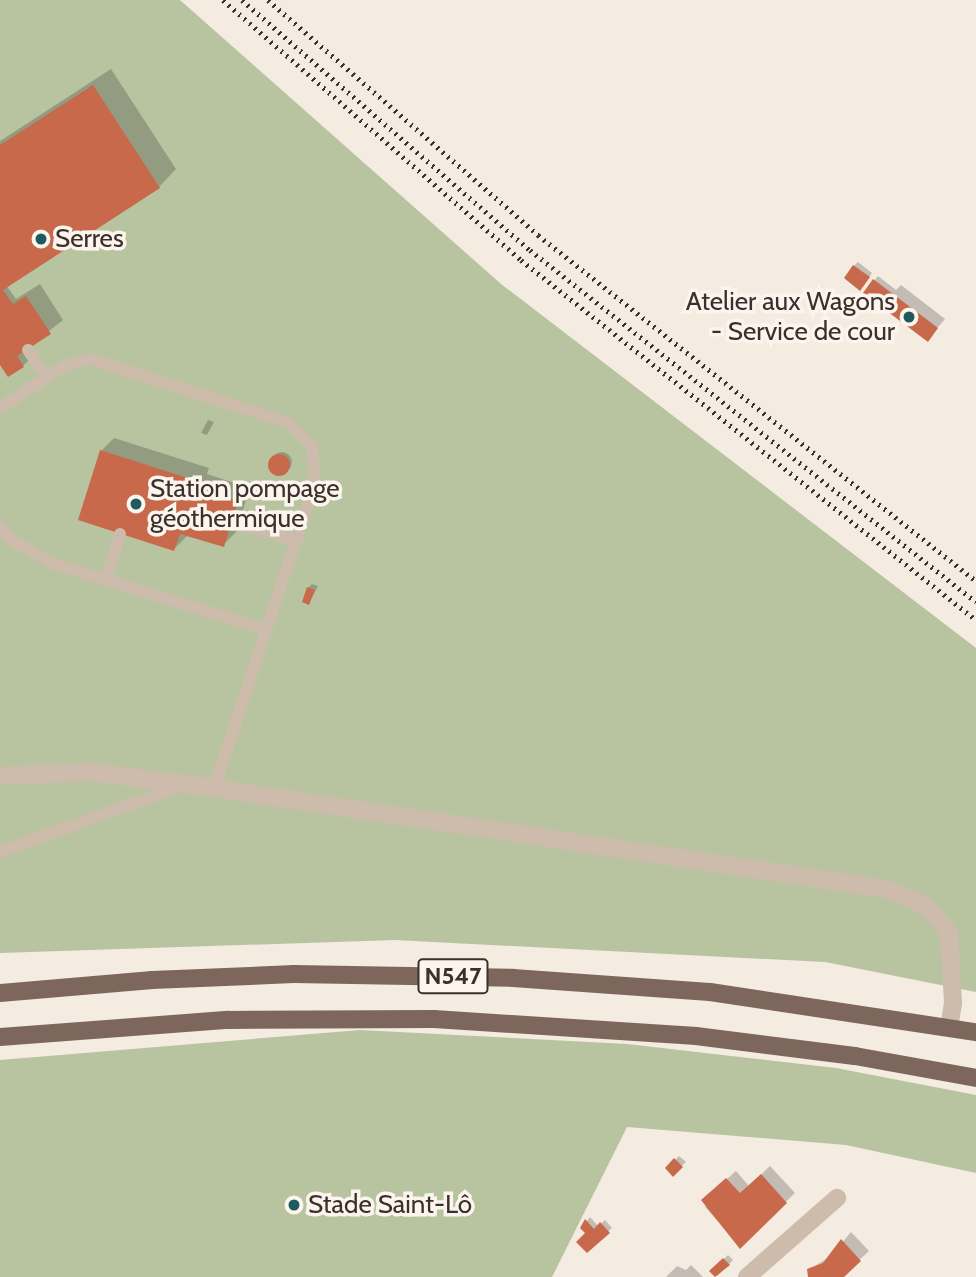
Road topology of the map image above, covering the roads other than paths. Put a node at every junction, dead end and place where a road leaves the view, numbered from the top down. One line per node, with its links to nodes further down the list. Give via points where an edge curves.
1 (28, 350): 2 (lane)
2 (46, 377): 3 (lane); 7 (lane, via 77,361 103,362 289,424 312,446 317,462 316,483)
3 (0, 408)
4 (232, 522): 7 (lane)
5 (0, 526): 8 (lane, via 27,551)
6 (120, 534): 8 (lane)
7 (296, 541): 9 (lane)
8 (106, 581): 9 (lane)
9 (268, 630): 12 (lane)
10 (0, 776): 11 (street, via 90,772)
11 (187, 784): 12 (street); 13 (lane)
12 (214, 788): 15 (street, via 886,890 925,905 948,933 953,1003)
13 (0, 852)
14 (0, 993): 15 (main road, N547, via 152,979 294,974 513,978 710,992)
15 (949, 1027): 16 (main road, N547)
16 (976, 1032)
17 (0, 1037): 18 (main road, N547, via 228,1020 447,1019 722,1039)
18 (976, 1077)
19 (837, 1198): 20 (street)
20 (747, 1277)

